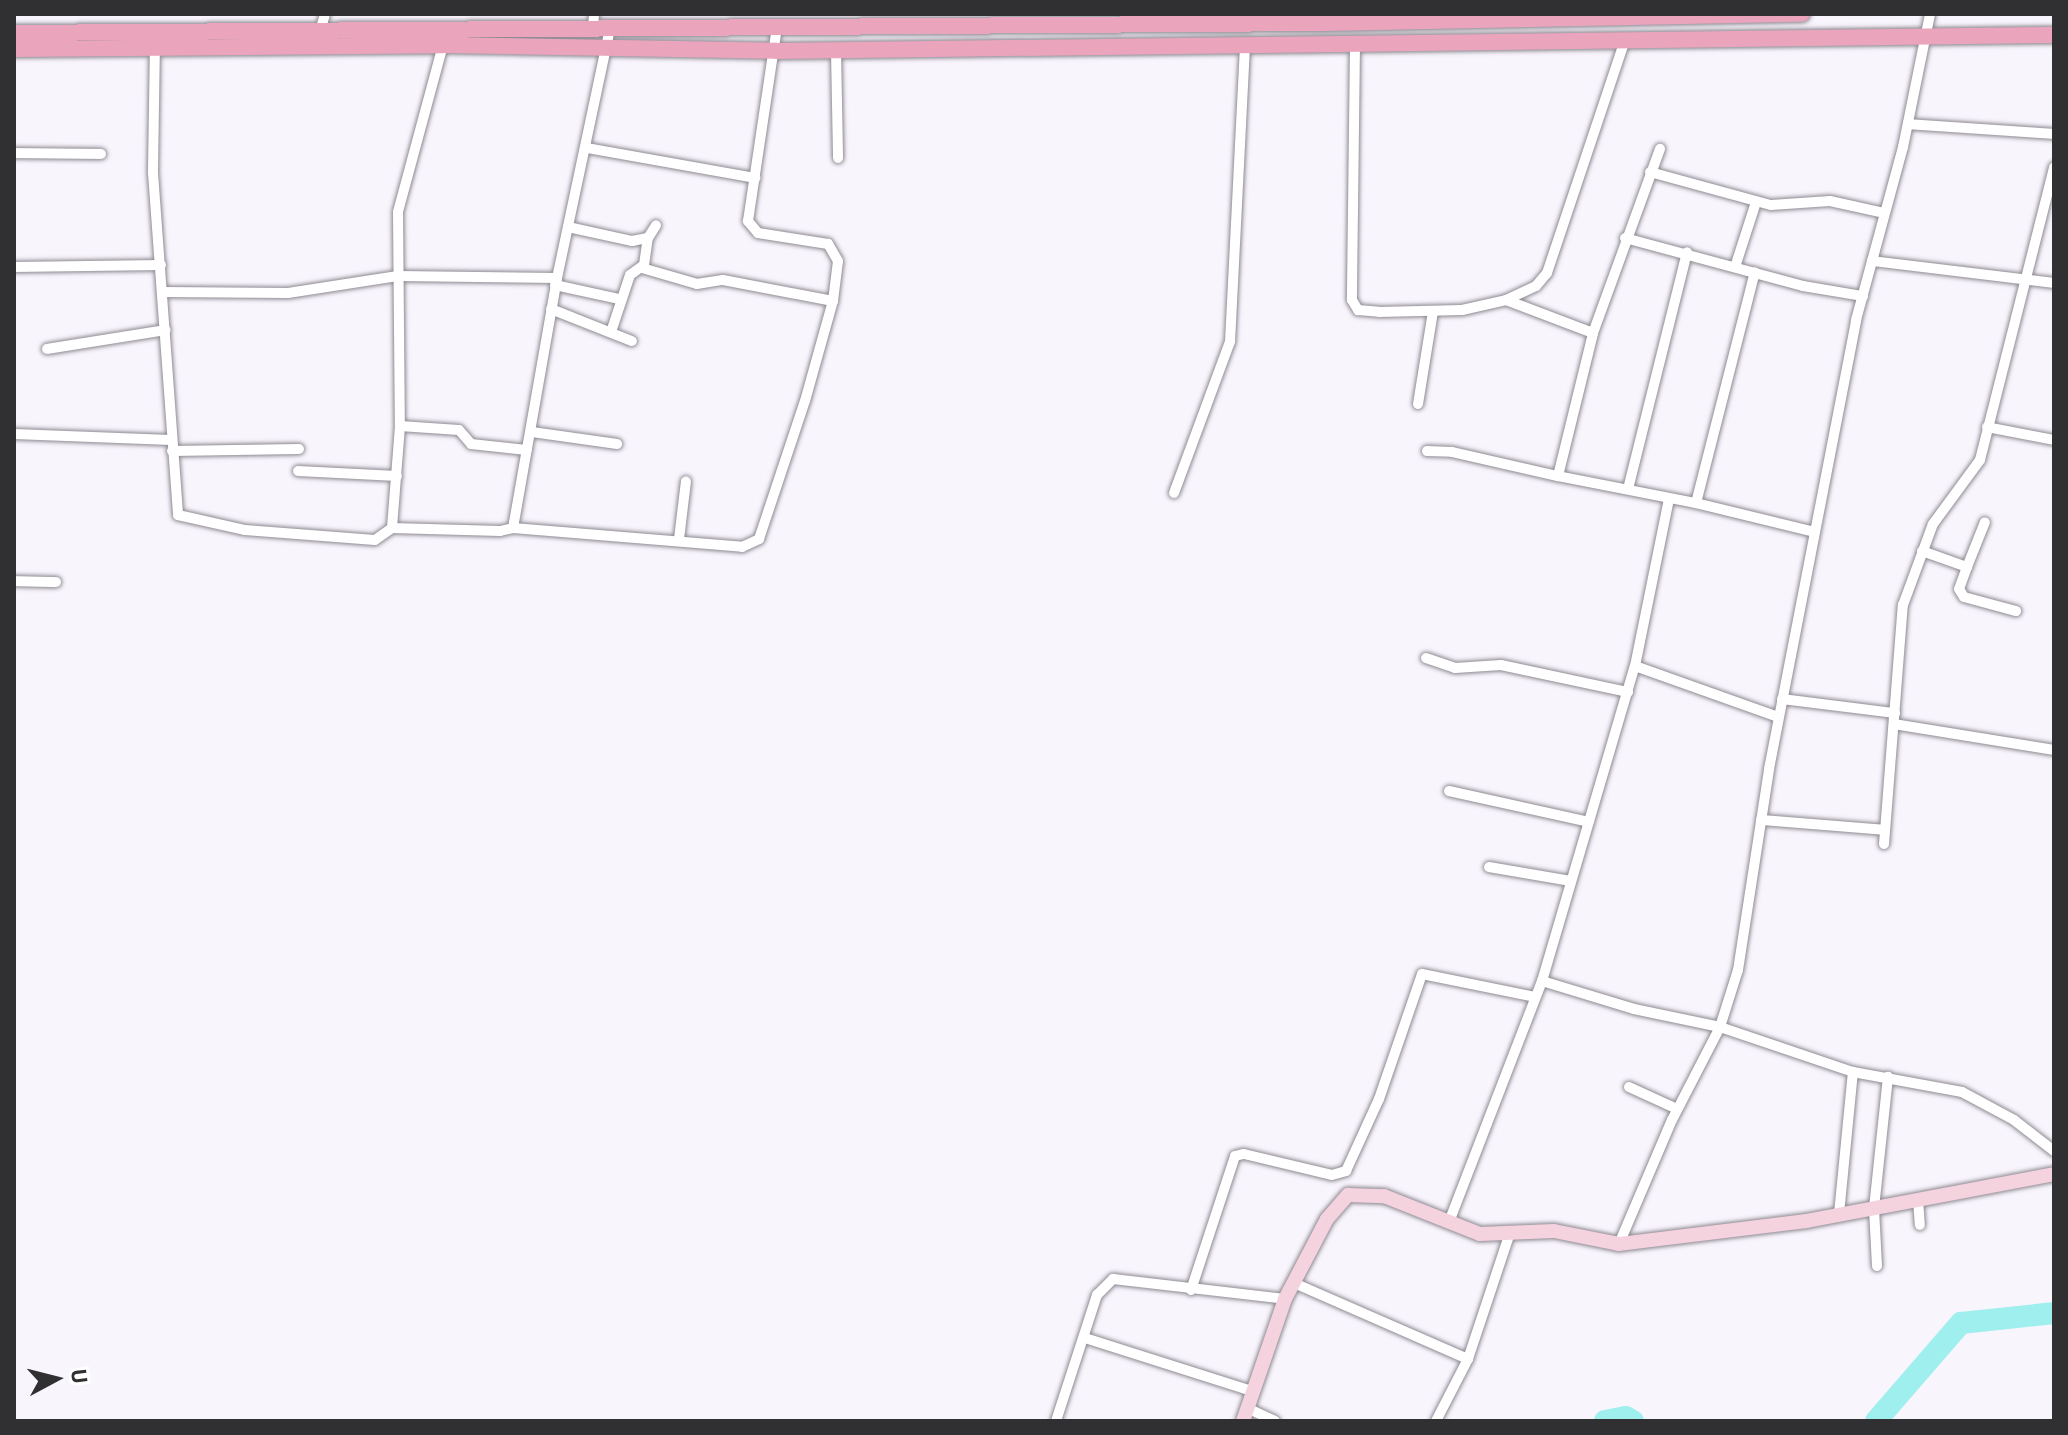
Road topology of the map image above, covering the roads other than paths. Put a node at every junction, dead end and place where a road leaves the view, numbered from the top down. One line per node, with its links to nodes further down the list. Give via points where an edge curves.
1 (1802, 14): 4 (main road)
2 (1930, 14): 14 (street)
3 (1458, 17): 4 (main road); 5 (main road)
4 (1522, 17)
5 (1321, 19): 6 (main road)
6 (1010, 20): 9 (main road)
7 (593, 21): 10 (main road); 11 (main road)
8 (691, 21): 9 (main road); 10 (main road)
9 (777, 27): 22 (street)
10 (610, 28): 21 (street)
11 (320, 30): 15 (main road); 17 (main road)
12 (14, 33): 15 (main road)
13 (2054, 35): 14 (main road)
14 (1929, 36): 16 (main road); 24 (street)
15 (155, 40): 20 (main road); 43 (street, via 153,173)
16 (1625, 40): 18 (main road); 54 (street, via 1547,273 1536,286)
17 (443, 45): 21 (main road); 47 (street, via 405,173 398,212)
18 (1355, 45): 19 (main road); 57 (street, via 1352,300 1358,310)
19 (1245, 48): 23 (main road); 79 (street, via 1230,342)
20 (14, 49)
21 (606, 51): 22 (main road); 26 (street)
22 (777, 51): 23 (main road); 33 (street)
23 (836, 51): 30 (street)
24 (1908, 124): 25 (street); 35 (street)
25 (2054, 134)
26 (587, 148): 33 (street); 37 (street)
27 (1660, 149): 32 (street)
28 (14, 153): 29 (street)
29 (101, 154)
30 (838, 158)
31 (2054, 167): 48 (street)
32 (1650, 172): 34 (street); 39 (street)
33 (755, 178): 55 (street, via 750,229 828,244 838,261)
34 (1756, 202): 35 (street, via 1830,201); 42 (street)
35 (1884, 213): 41 (street)
36 (656, 225): 38 (street)
37 (568, 227): 38 (street, via 632,241); 49 (street)
38 (648, 238): 45 (street)
39 (1625, 238): 40 (street); 60 (street)
40 (1687, 252): 42 (street); 78 (street)
41 (1872, 261): 48 (street); 52 (street)
42 (1736, 264): 46 (street)
43 (161, 265): 44 (street); 51 (street)
44 (14, 267)
45 (642, 268): 53 (street, via 630,275); 55 (street, via 697,284 723,280)
46 (1755, 272): 52 (street); 81 (street)
47 (398, 276): 49 (street); 51 (street, via 288,293); 64 (street)
48 (2027, 280): 50 (street); 65 (street)
49 (556, 281): 53 (street); 56 (street)
50 (2054, 283)
51 (163, 292): 58 (street)
52 (1863, 296): 85 (street)
53 (619, 299): 59 (street)
54 (1506, 300): 57 (street); 60 (street)
55 (833, 301): 86 (street, via 759,539 742,547)
56 (551, 309): 59 (street); 66 (street)
57 (1433, 311): 63 (street)
58 (165, 330): 62 (street); 70 (street)
59 (611, 332): 61 (street)
60 (1593, 333): 76 (street)
61 (632, 341)
62 (47, 349)
63 (1418, 404)
64 (400, 426): 72 (street, via 459,430 471,444); 75 (street)
65 (1987, 427): 68 (street); 87 (street, via 1976,472 1942,510)
66 (532, 432): 69 (street); 72 (street)
67 (14, 434): 70 (street)
68 (2054, 440)
69 (617, 444)
70 (171, 446): 71 (street); 83 (street, via 178,515 183,519 375,540)
71 (299, 449)
72 (527, 450): 84 (street)
73 (1427, 451): 76 (street)
74 (298, 471): 75 (street)
75 (397, 476): 83 (street)
76 (1558, 476): 78 (street)
77 (686, 481): 86 (street)
78 (1628, 489): 80 (street)
79 (1174, 493)
80 (1669, 499): 81 (street); 93 (street)
81 (1696, 503): 85 (street)
82 (1985, 522): 88 (street)
83 (392, 528): 84 (street)
84 (513, 528): 86 (street)
85 (1815, 532): 95 (street)
86 (679, 539)
87 (1922, 551): 88 (street); 97 (street, via 1903,605)
88 (1967, 567): 91 (street, via 1959,589 1964,597)
89 (14, 581): 90 (street)
90 (56, 582)
91 (2016, 611)
92 (1426, 658): 94 (street, via 1455,668 1501,665)
93 (1635, 666): 94 (street); 96 (street)
94 (1628, 692): 101 (street)
95 (1782, 699): 96 (street); 97 (street)
96 (1778, 717): 100 (street)
97 (1894, 718): 98 (street); 102 (street)
98 (2054, 750)
99 (1449, 791): 101 (street)
100 (1761, 820): 102 (street); 108 (street, via 1738,970)
101 (1589, 822): 105 (street)
102 (1885, 830): 103 (street)
103 (1884, 844)
104 (1489, 867): 105 (street)
105 (1571, 881): 106 (street)
106 (1542, 981): 107 (street); 108 (street, via 1634,1009)
107 (1535, 997): 115 (street, via 1422,974 1379,1099 1353,1161); 120 (street)
108 (1720, 1027): 109 (street); 112 (street)
109 (1853, 1072): 110 (street); 119 (street)
110 (1888, 1077): 113 (street, via 1962,1092 2014,1120); 118 (street)
111 (1629, 1087): 112 (street)
112 (1677, 1109): 123 (street)
113 (2054, 1151)
114 (2054, 1174): 117 (street)
115 (1340, 1175): 116 (street); 126 (street, via 1235,1156)
116 (1348, 1195): 120 (street, via 1370,1192); 125 (street, via 1327,1219)
117 (1918, 1199): 118 (street); 121 (street)
118 (1874, 1208): 119 (street); 124 (street)
119 (1839, 1214): 123 (street)
120 (1449, 1222): 122 (street, via 1480,1234)
121 (1920, 1225)
122 (1509, 1236): 123 (street, via 1554,1231); 129 (street)
123 (1619, 1244)
124 (1877, 1266)
125 (1294, 1283): 127 (street); 129 (street)
126 (1191, 1290): 127 (street); 128 (street, via 1113,1279 1097,1295)
127 (1285, 1299): 130 (street)
128 (1085, 1338): 130 (street); 132 (street)
129 (1468, 1359): 134 (street)
130 (1252, 1391): 131 (street)
131 (1245, 1415): 133 (street)
132 (1056, 1421)
133 (1275, 1421)
134 (1436, 1421)

